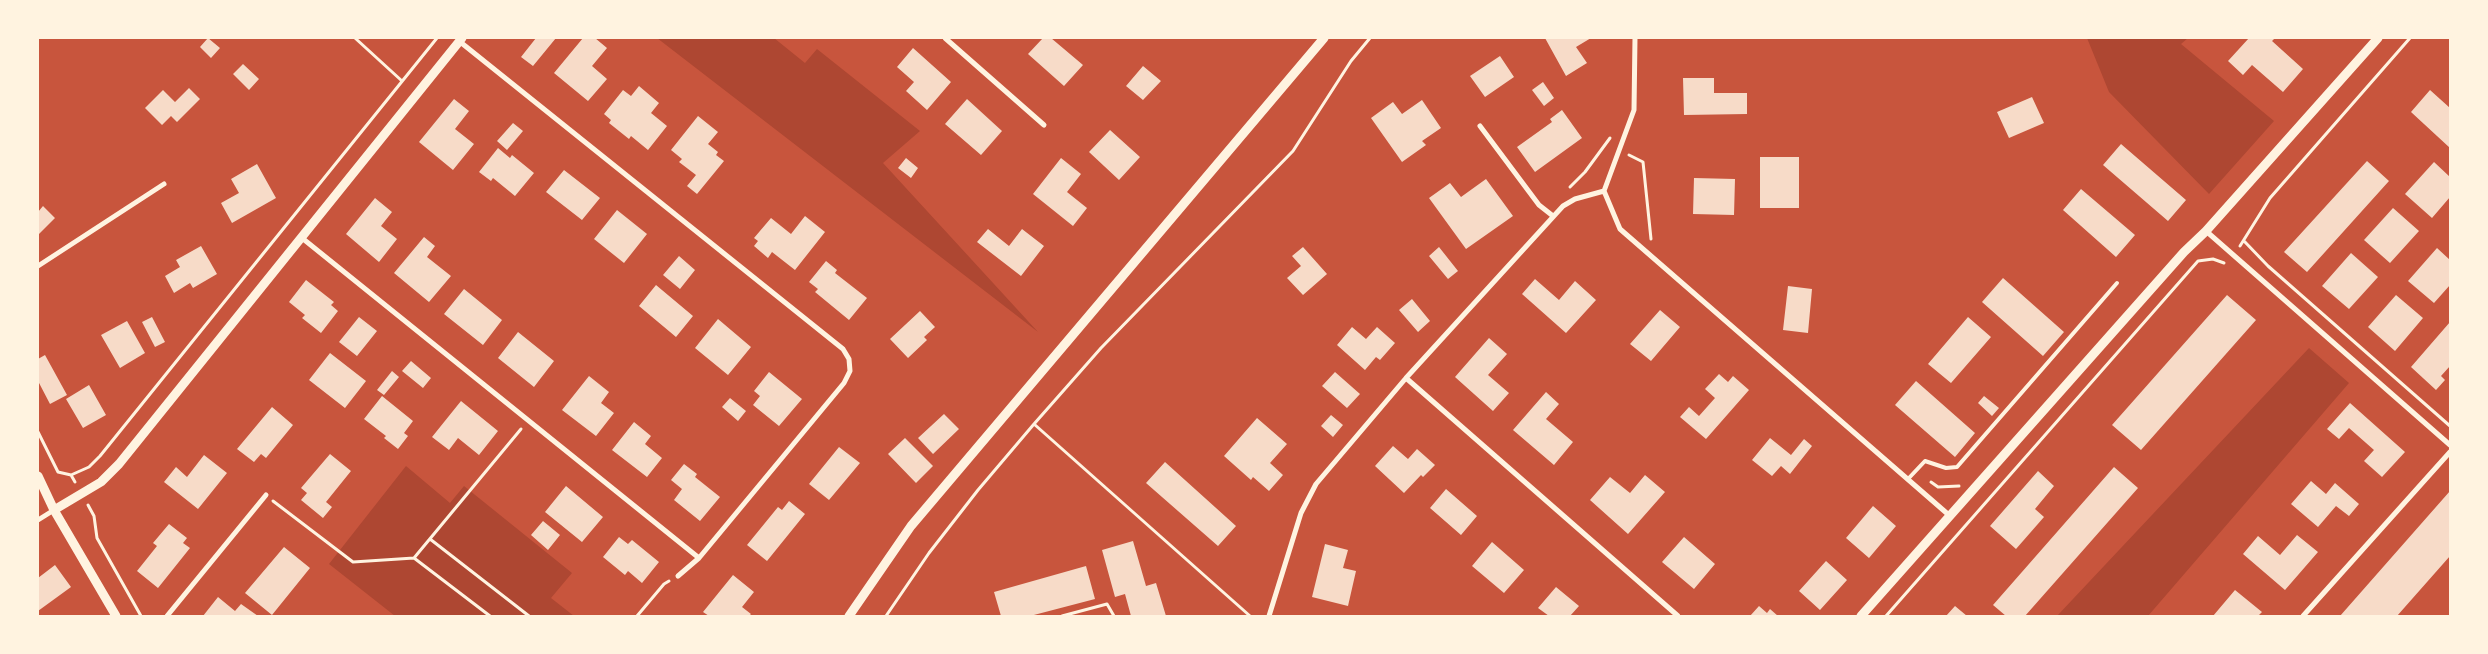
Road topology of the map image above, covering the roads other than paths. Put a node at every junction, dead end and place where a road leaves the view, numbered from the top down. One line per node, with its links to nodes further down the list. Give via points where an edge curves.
1 (945, 38): 6 (street)
2 (1324, 38): 28 (street, via 910,526)
3 (1635, 38): 9 (street, via 1634,110)
4 (2378, 38): 11 (street)
5 (461, 40): 12 (street); 24 (street, via 843,349 849,359 850,371 844,383)
6 (1044, 126)
7 (1480, 126): 10 (street, via 1539,205)
8 (164, 184): 13 (street)
9 (1604, 191): 10 (street, via 1575,199); 19 (street, via 1620,230)
10 (1553, 216): 15 (street)
11 (2206, 231): 16 (street); 22 (street)
12 (302, 238): 21 (street, via 119,464 101,482); 24 (street)
13 (38, 266)
14 (2117, 283): 19 (lane, via 1956,467 1946,468 1925,461)
15 (1406, 378): 29 (street, via 1316,484 1301,513); 30 (street)
16 (2450, 445)
17 (2450, 452): 32 (street)
18 (38, 476): 21 (street)
19 (1908, 479): 22 (street)
20 (266, 495): 27 (street)
21 (54, 510): 23 (street); 26 (street)
22 (1950, 516): 31 (street)
23 (38, 520)
24 (699, 558): 25 (street)
25 (678, 576)
26 (116, 616)
27 (167, 616)
28 (849, 616)
29 (1269, 616)
30 (1678, 616)
31 (1861, 616)
32 (2303, 616)

